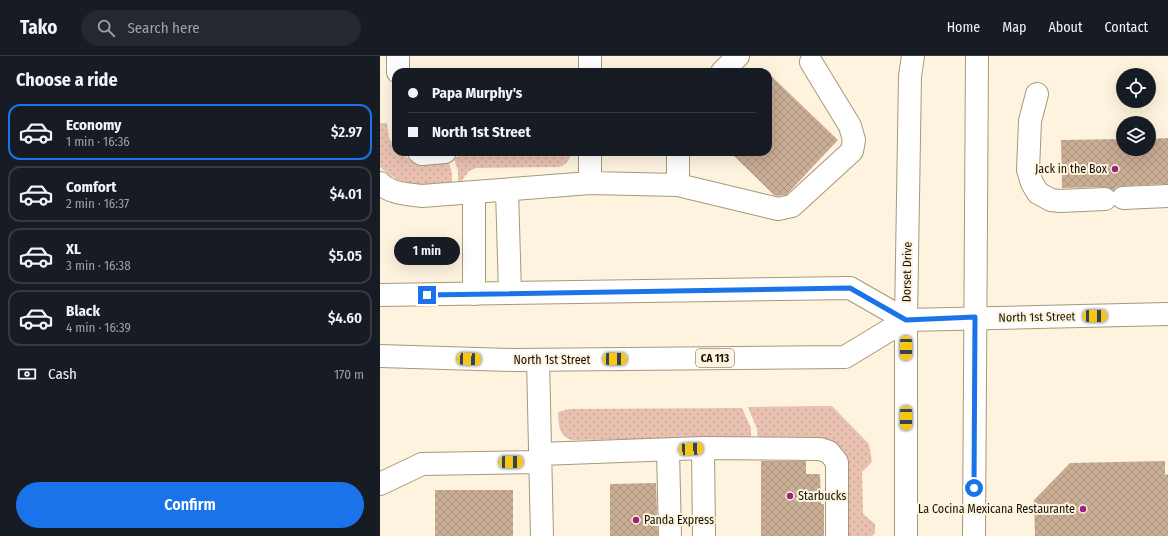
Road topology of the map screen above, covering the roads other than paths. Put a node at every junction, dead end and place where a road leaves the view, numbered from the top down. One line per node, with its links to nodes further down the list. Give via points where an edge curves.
1 (398, 56): 7 (main road)
2 (590, 56): 8 (main road)
3 (738, 56): 9 (main road)
4 (913, 56): 24 (main road, Dorset Drive, via 910,76)
5 (977, 56): 23 (main road)
6 (809, 58): 15 (main road, via 850,126 854,140 852,151 792,206 778,209)
7 (398, 68)
8 (590, 68)
9 (726, 68)
10 (1037, 94): 18 (main road, via 1030,121 1028,170 1038,193 1050,200 1060,201)
11 (590, 156): 14 (main road)
12 (678, 156): 15 (main road)
13 (380, 183): 17 (main road, via 400,194 422,196)
14 (590, 183): 15 (main road); 16 (main road)
15 (678, 185)
16 (507, 190): 17 (main road); 20 (main road)
17 (474, 192): 19 (main road)
18 (1168, 196)
19 (474, 294): 20 (main road); 21 (main road)
20 (510, 294): 24 (main road, via 850,288)
21 (380, 295)
22 (1168, 314): 23 (main road, North 1st Street / CA 113)
23 (975, 317): 24 (main road, North 1st Street / CA 113); 36 (main road)
24 (906, 320): 26 (main road, North 1st Street / CA 113, via 845,357); 35 (main road, Dorset Drive)
25 (380, 356): 26 (main road, North 1st Street / CA 113)
26 (538, 360): 29 (main road)
27 (703, 448): 28 (main road); 33 (main road); 34 (main road, via 820,449 829,452 837,462)
28 (668, 450): 29 (main road); 32 (main road)
29 (540, 458): 30 (main road, via 422,464); 31 (main road)
30 (380, 484)
31 (542, 536)
32 (670, 536)
33 (704, 536)
34 (837, 536)
35 (906, 536)
36 (974, 536)

